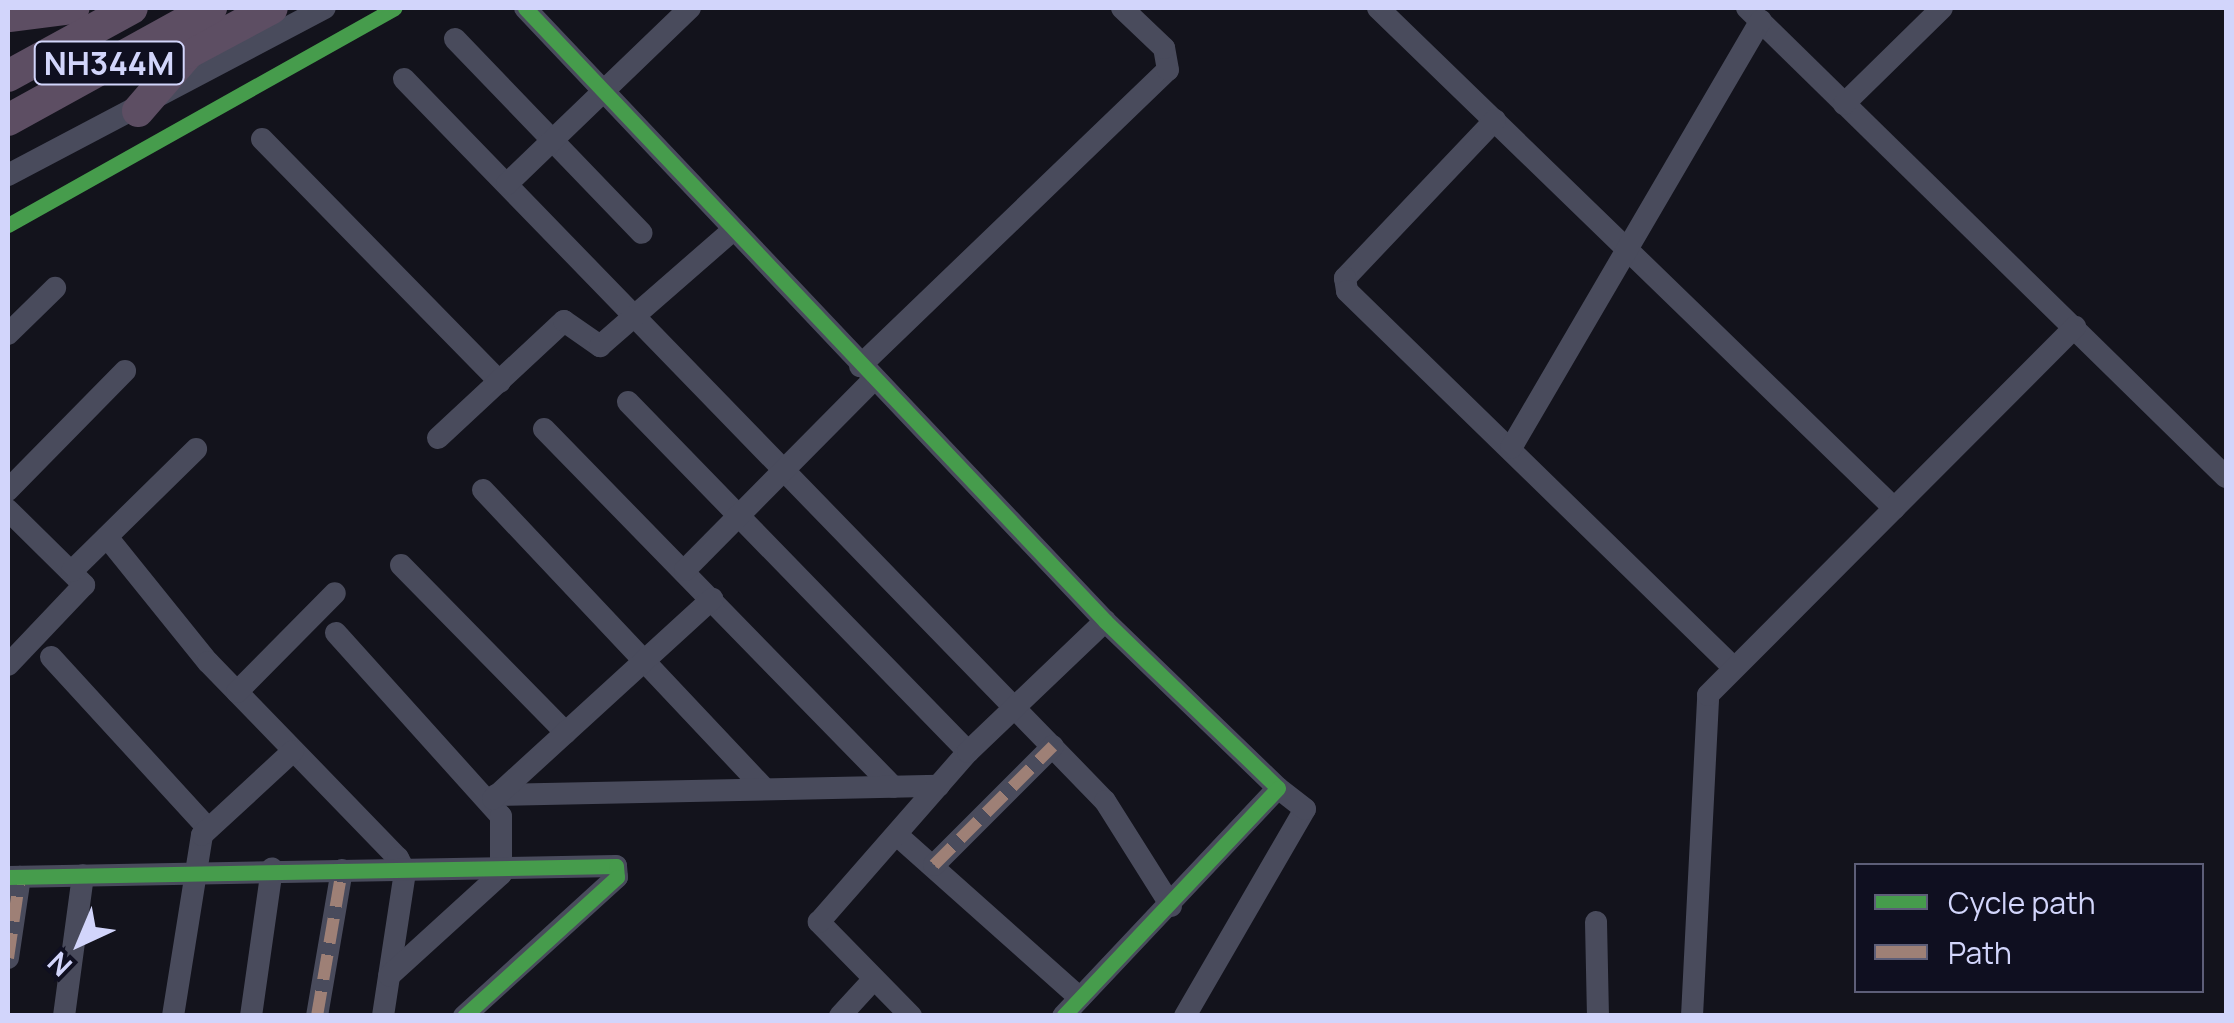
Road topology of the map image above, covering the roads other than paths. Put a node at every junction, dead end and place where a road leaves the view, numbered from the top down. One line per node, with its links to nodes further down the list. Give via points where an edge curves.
1 (73, 8): 11 (highway)
2 (132, 8): 14 (highway, NH344M)
3 (212, 8): 19 (highway, NH344M)
4 (272, 8): 18 (highway, via 188,53)
5 (325, 8): 18 (street)
6 (524, 8): 16 (street)
7 (690, 8): 16 (street)
8 (1122, 8): 33 (street, via 1164,48 1168,70)
9 (1378, 8): 20 (street)
10 (1942, 8): 17 (street)
11 (15, 14)
12 (1754, 14): 17 (street); 27 (street)
13 (455, 39): 22 (street)
14 (8, 76)
15 (404, 79): 24 (street)
16 (601, 96): 22 (street); 25 (street)
17 (1844, 104): 30 (street)
18 (138, 111): 23 (street)
19 (8, 120)
20 (1496, 120): 27 (street); 38 (street, via 1344,284)
21 (262, 139): 34 (street)
22 (552, 142): 24 (street); 26 (street)
23 (8, 175)
24 (507, 184): 29 (street)
25 (732, 232): 29 (street); 33 (street)
26 (642, 233)
27 (1627, 249): 38 (street); 44 (street)
28 (55, 288): 31 (street)
29 (634, 315): 34 (street, via 598,346 564,322); 40 (street)
30 (2075, 327): 41 (street); 44 (street)
31 (8, 334)
32 (125, 372): 42 (street)
33 (867, 373): 40 (street); 53 (street)
34 (500, 382): 37 (street)
35 (628, 402): 46 (street)
36 (544, 429): 49 (street)
37 (438, 438)
38 (1511, 448): 58 (street)
39 (196, 449): 47 (street)
40 (785, 470): 46 (street); 60 (street)
41 (2226, 477)
42 (8, 490)
43 (483, 490): 56 (street)
44 (1894, 508): 58 (street)
45 (8, 510): 50 (street)
46 (738, 517): 49 (street); 64 (street)
47 (107, 537): 50 (street); 59 (street)
48 (401, 566): 61 (street)
49 (685, 570): 52 (street)
50 (72, 571): 57 (street, via 81,590)
51 (335, 592): 59 (street)
52 (712, 599): 56 (street); 66 (street)
53 (1105, 621): 60 (street); 67 (street)
54 (336, 634): 69 (street)
55 (51, 658): 70 (street)
56 (648, 661): 61 (street); 68 (street)
57 (8, 664)
58 (1733, 668): 97 (street, via 1707,700)
59 (237, 692): 63 (street)
60 (1015, 706): 62 (street); 64 (street)
61 (566, 733): 69 (street)
62 (1054, 746): 72 (street); 80 (street, via 1105,801)
63 (293, 751): 70 (street); 73 (street)
64 (968, 752): 65 (street)
65 (939, 786): 66 (street); 71 (street)
66 (893, 787): 68 (street)
67 (1278, 788): 80 (street); 95 (street, via 1305,809)
68 (765, 789): 69 (street)
69 (494, 797): 74 (street)
70 (208, 827): 77 (street)
71 (897, 835): 72 (street); 84 (street, via 819,922)
72 (934, 865): 85 (street)
73 (402, 866): 74 (street); 76 (street); 83 (street)
74 (503, 867): 83 (street); 91 (street, via 620,870)
75 (272, 868): 76 (street); 77 (street); 88 (street)
76 (342, 870): 89 (street)
77 (196, 871): 78 (street); 87 (street)
78 (83, 874): 79 (street); 86 (street)
79 (14, 877): 82 (street)
80 (1171, 906): 85 (street)
81 (1596, 922): 96 (street)
82 (8, 958)
83 (388, 976): 90 (street)
84 (874, 980): 92 (street); 93 (street)
85 (1080, 998): 94 (street)
86 (64, 1016)
87 (173, 1016)
88 (252, 1016)
89 (316, 1016)
90 (382, 1016)
91 (464, 1016)
92 (840, 1016)
93 (911, 1016)
94 (1062, 1016)
95 (1184, 1016)
96 (1598, 1016)
97 (1692, 1016)

